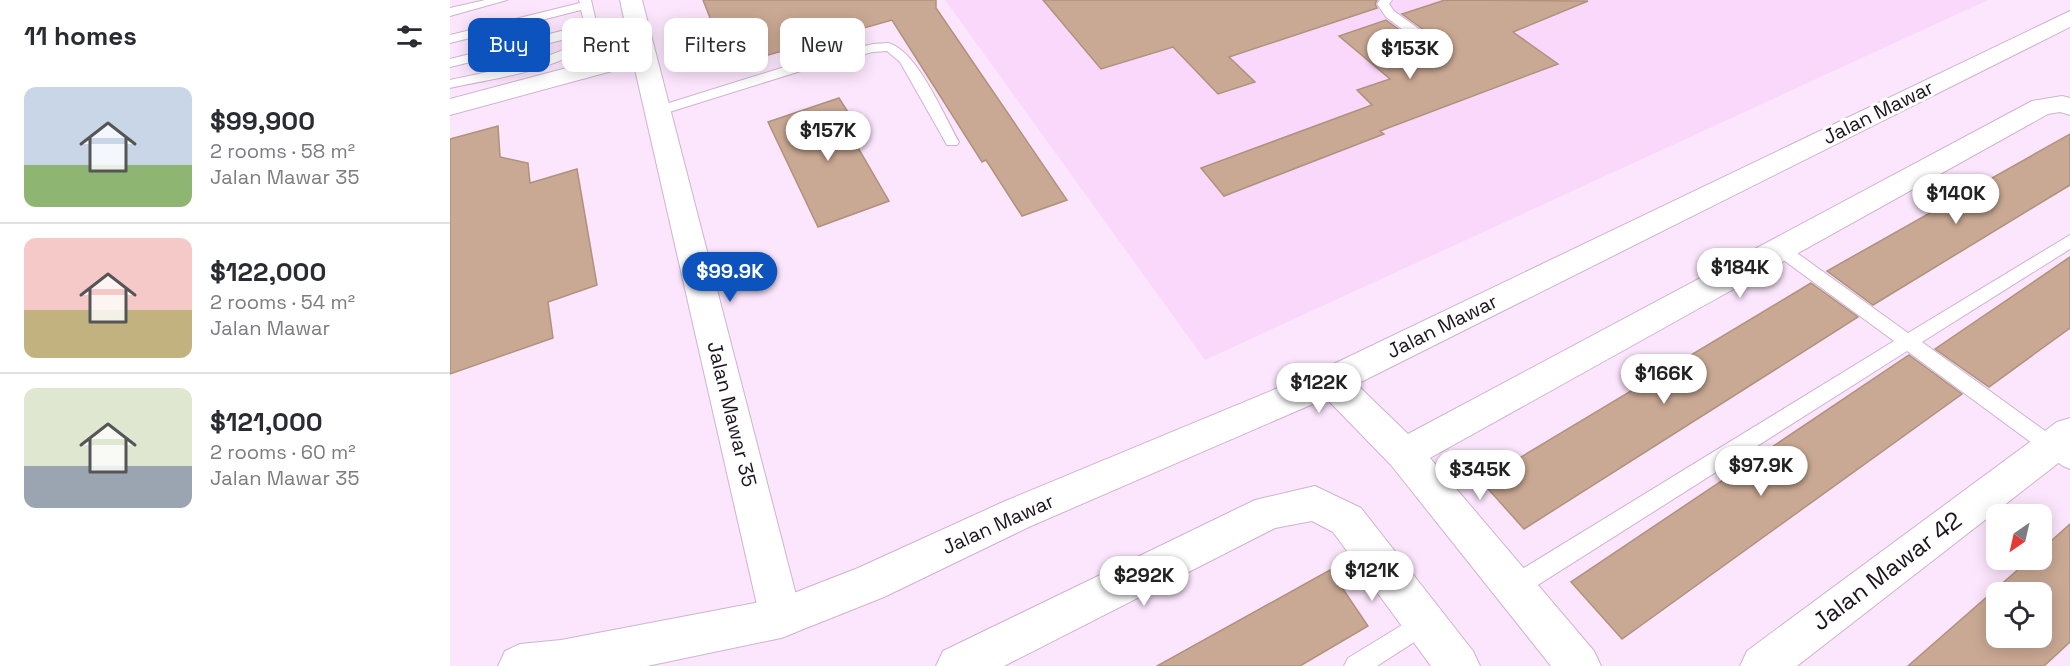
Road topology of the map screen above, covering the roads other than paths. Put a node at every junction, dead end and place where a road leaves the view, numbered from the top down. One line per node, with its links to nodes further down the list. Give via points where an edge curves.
1 (501, 0): 5 (lane)
2 (631, 0): 7 (street, Jalan Mawar 35)
3 (1386, 0): 11 (lane, via 1383,4 1390,14)
4 (586, 3): 6 (lane); 10 (lane)
5 (450, 12)
6 (590, 18)
7 (635, 18)
8 (2070, 18): 24 (street, Jalan Mawar)
9 (562, 35): 14 (lane)
10 (450, 39)
11 (1436, 48)
12 (450, 54): 14 (lane)
13 (562, 56): 17 (lane)
14 (450, 63): 17 (lane)
15 (562, 72): 17 (street)
16 (648, 72): 19 (street, Jalan Mawar 35)
17 (451, 95)
18 (2066, 106): 22 (street, via 2041,107)
19 (658, 111): 20 (lane, via 836,57 886,46 906,61); 28 (street, Jalan Mawar 35)
20 (952, 142)
21 (2070, 241): 23 (lane)
22 (1780, 249): 23 (lane); 26 (street)
23 (1908, 342): 25 (lane); 27 (lane)
24 (1331, 381): 26 (street); 28 (street, Jalan Mawar, via 1017,514 870,583)
25 (2064, 447): 35 (street, Jalan Mawar 42)
26 (1404, 454): 27 (street)
27 (1514, 587): 34 (street)
28 (781, 618): 30 (street, Jalan Mawar, via 561,662)
29 (1425, 622): 31 (street, via 1347,519 1315,503 1269,512); 32 (lane); 33 (street)
30 (520, 666)
31 (957, 666)
32 (1356, 666)
33 (1458, 666)
34 (1579, 666)
35 (1762, 666)

